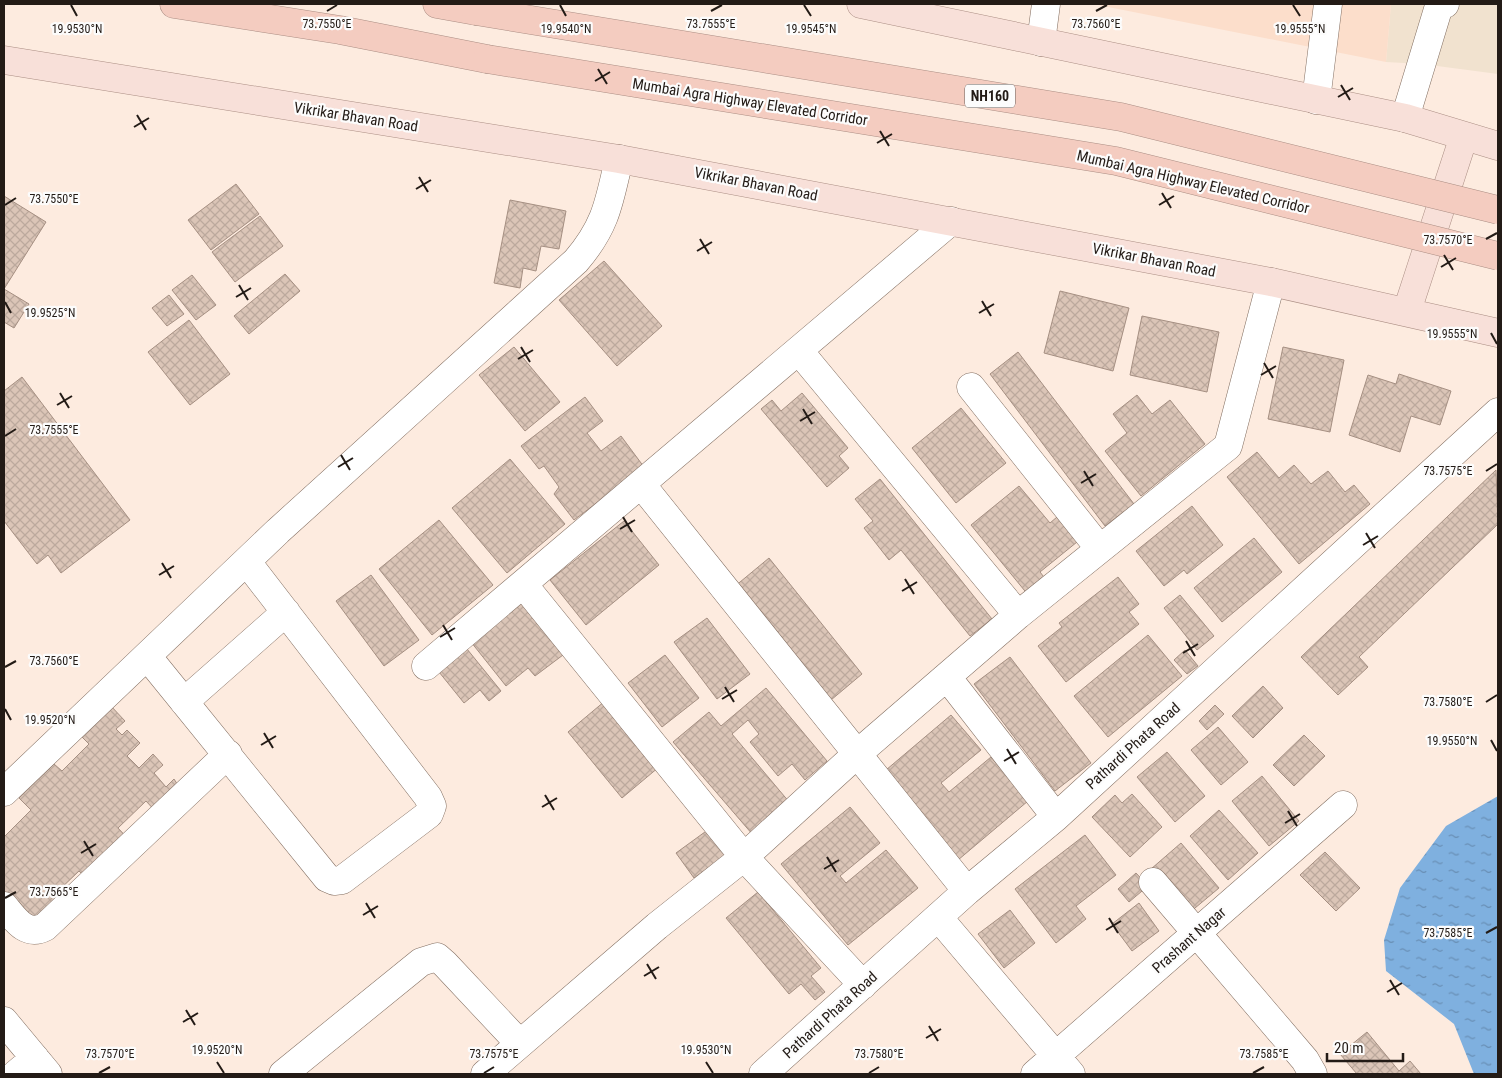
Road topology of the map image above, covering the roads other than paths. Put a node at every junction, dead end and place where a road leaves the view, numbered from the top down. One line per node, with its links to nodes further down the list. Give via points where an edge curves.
1 (174, 4): 16 (highway, Mumbai Agra Highway Elevated Corridor, bridge, via 340,30 488,59 1116,161)
2 (437, 4): 14 (highway, NH160, bridge, via 1121,117)
3 (861, 4): 7 (main road)
4 (1046, 4): 7 (street)
5 (1328, 4): 9 (street)
6 (1445, 4): 10 (street, via 1439,6)
7 (1040, 42): 9 (main road)
8 (5, 64): 13 (main road, Vikrikar Bhavan Road)
9 (1316, 100): 10 (main road)
10 (1404, 118): 11 (main road)
11 (1464, 136): 12 (main road); 18 (main road)
12 (1498, 146)
13 (619, 159): 15 (main road, Vikrikar Bhavan Road); 25 (street, via 603,223 576,261)
14 (1498, 210)
15 (951, 221): 17 (main road, Vikrikar Bhavan Road); 20 (street)
16 (1498, 256)
17 (1271, 282): 18 (main road, Vikrikar Bhavan Road); 24 (street, via 1228,446)
18 (1408, 311): 19 (main road, Vikrikar Bhavan Road)
19 (1498, 333)
20 (799, 351): 23 (street); 28 (street)
21 (971, 387): 24 (street)
22 (1498, 412): 37 (street, Pathardi Phata Road)
23 (641, 484): 26 (street); 34 (street)
24 (1100, 548): 28 (street)
25 (246, 562): 27 (street); 29 (street)
26 (523, 584): 30 (street); 38 (street)
27 (286, 612): 32 (street); 33 (street, via 428,797 432,806 429,814 342,880 334,881 327,878)
28 (1018, 615): 31 (street)
29 (147, 656): 32 (street); 35 (street)
30 (426, 666)
31 (947, 677): 34 (street); 37 (street)
32 (184, 702): 33 (street)
33 (228, 754): 41 (street, via 45,927 37,931 28,930)
34 (857, 754): 38 (street); 40 (street)
35 (4, 792)
36 (1343, 806): 43 (street, Prashant Nagar)
37 (1056, 817): 40 (street, Pathardi Phata Road)
38 (744, 857): 44 (street); 46 (street, via 657,926)
39 (1153, 882): 43 (street)
40 (967, 891): 42 (street, Pathardi Phata Road)
41 (4, 906)
42 (938, 917): 44 (street, Pathardi Phata Road); 47 (street)
43 (1198, 933): 47 (street, Prashant Nagar); 53 (street, via 1305,1060)
44 (863, 984): 51 (street, Pathardi Phata Road)
45 (4, 1021): 48 (street)
46 (520, 1044): 49 (street, via 437,957 420,962); 50 (street)
47 (1064, 1065): 52 (street, Prashant Nagar)
48 (33, 1069)
49 (283, 1074)
50 (485, 1074)
51 (763, 1074)
52 (1034, 1074)
53 (1313, 1074)

